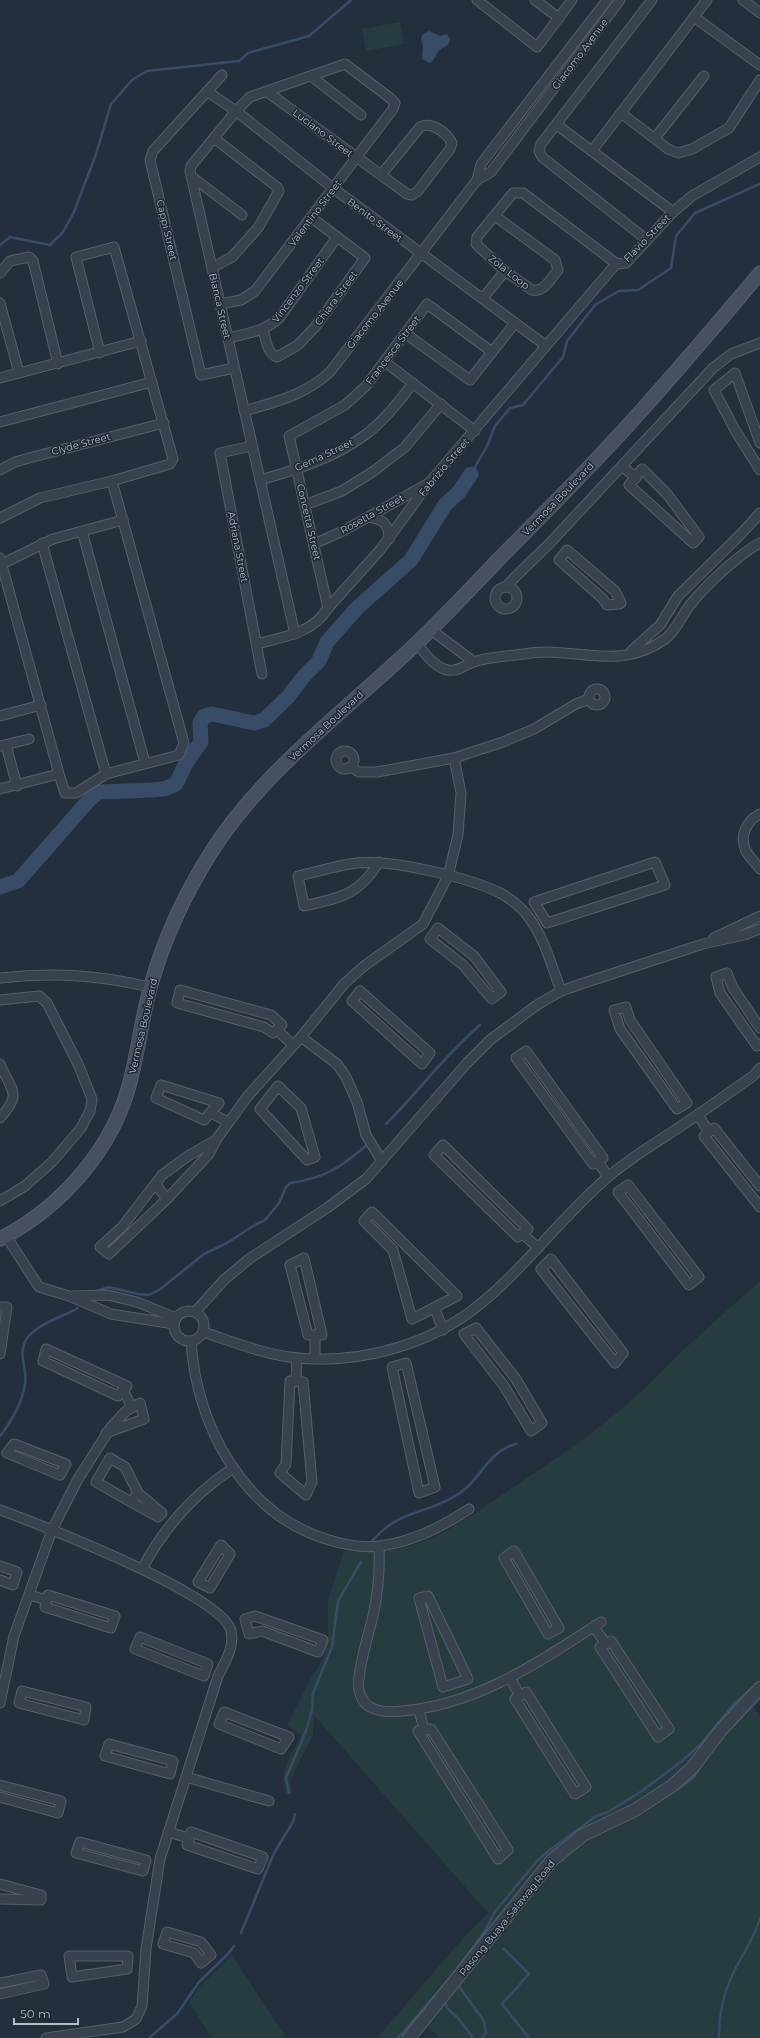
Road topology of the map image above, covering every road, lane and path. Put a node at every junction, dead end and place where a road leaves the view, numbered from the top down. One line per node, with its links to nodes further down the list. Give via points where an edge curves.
1 (477, 0): 11 (street, via 537,47)
2 (535, 0): 11 (street)
3 (572, 0): 11 (street)
4 (607, 0): 25 (street, Giacomo Avenue)
5 (620, 0): 27 (street, Giacomo Avenue)
6 (652, 0): 22 (street)
7 (707, 0): 10 (street)
8 (743, 0): 9 (street)
9 (760, 12)
10 (694, 17): 12 (street); 20 (street)
11 (559, 18)
12 (760, 65)
13 (222, 75): 18 (street, Cappi Street)
14 (311, 76): 17 (street); 21 (street); 28 (street, Valentino Street, via 346,64 394,103 393,109)
15 (704, 76): 24 (street)
16 (760, 80): 24 (street, via 729,128 704,142 678,153)
17 (266, 91): 19 (street, via 250,97); 28 (street, Luciano Street)
18 (208, 92): 19 (street, Benito Street); 62 (street, Cappi Street, via 153,151 150,160 201,375)
19 (236, 111): 23 (street); 33 (street, Benito Street)
20 (621, 113): 24 (street); 26 (street)
21 (361, 115)
22 (557, 125): 26 (street); 40 (street, via 541,144 539,151 542,156)
23 (214, 138): 31 (street, via 191,166); 43 (street, via 279,191 258,228 232,257)
24 (655, 138)
25 (494, 146): 27 (street); 32 (street, Giacomo Avenue, via 481,164)
26 (592, 151): 35 (street)
27 (504, 154): 32 (street, Giacomo Avenue, via 491,172)
28 (356, 157): 30 (street, Luciano Street); 33 (street, Valentino Street)
29 (760, 157): 35 (street, Flavio Street, via 692,196)
30 (381, 174): 30 (street, Luciano Street, via 412,195 418,191 452,143 431,124 425,124)
31 (191, 176): 36 (street); 43 (street, Bianca Street)
32 (477, 180): 41 (street, Giacomo Avenue)
33 (334, 188): 38 (street, Valentino Street); 41 (street, Benito Street)
34 (519, 192): 37 (street, Zola Loop, via 513,193); 42 (street, Flavio Street)
35 (673, 212): 40 (street, Flavio Street)
36 (242, 215)
37 (495, 216): 44 (street, Zola Loop, via 477,237 476,244); 44 (street, Zola Loop, via 555,260 558,270 542,289 537,291)
38 (312, 218): 39 (street, Chiara Street); 49 (street, Valentino Street, via 255,290 241,300)
39 (337, 237): 51 (street, Vincenzo Street, via 280,317); 51 (street, Chiara Street, via 365,258 315,327 298,345 277,357 270,353)
40 (647, 240): 42 (street, Flavio Street, via 626,263)
41 (421, 255): 47 (street, Benito Street); 70 (street, Giacomo Avenue, via 320,382 293,397)
42 (616, 264): 57 (street, Fabrizio Street)
43 (212, 268): 49 (street, Bianca Street)
44 (505, 271): 47 (street)
45 (0, 273): 61 (street, via 10,261 29,257 33,261)
46 (760, 273): 104 (main road, Vermosa Boulevard, via 608,448)
47 (483, 298): 50 (street, Benito Street)
48 (0, 302): 52 (street)
49 (220, 304): 54 (street, Bianca Street)
50 (515, 323): 57 (street, Benito Street); 58 (street)
51 (264, 330): 54 (street, Vincenzo Street)
52 (4, 333): 64 (street)
53 (406, 334): 58 (street, via 470,380); 58 (street, Francesca Street, via 427,304); 60 (street, Francesca Street)
54 (228, 338): 62 (street, Bianca Street)
55 (141, 341): 59 (street); 59 (street, via 114,247 76,257); 67 (street)
56 (760, 343): 63 (street, via 731,354)
57 (546, 345): 73 (street, Fabrizio Street)
58 (492, 352)
59 (100, 353): 61 (street)
60 (385, 362): 68 (street); 74 (street, Francesca Street, via 366,386 345,405)
61 (58, 364): 64 (street)
62 (234, 368): 70 (street, Bianca Street)
63 (712, 368): 66 (street); 77 (street)
64 (19, 373): 65 (street)
65 (0, 378)
66 (723, 380): 75 (street, via 735,373); 80 (street, via 714,390)
67 (152, 382): 71 (street); 72 (street)
68 (413, 383): 69 (street); 78 (street, Gema Street, via 391,411 365,435 334,453)
69 (441, 404): 73 (street); 85 (street, via 405,447 374,471 342,491)
70 (244, 411): 76 (street, Bianca Street)
71 (0, 422)
72 (164, 423): 79 (street, Clyde Street, via 15,462); 83 (street, via 173,459 170,464)
73 (475, 431): 84 (street, Fabrizio Street)
74 (289, 436): 78 (street, Concetta Street)
75 (760, 443)
76 (252, 446): 82 (street, Bianca Street); 107 (street, Adriana Street, via 220,452)
77 (622, 466): 81 (street); 94 (street)
78 (297, 469): 82 (street, Gema Street); 85 (street, Concetta Street)
79 (0, 470)
80 (760, 470)
81 (636, 478): 81 (street, via 629,485 693,543 699,537 667,494 642,470)
82 (260, 480): 105 (street, Bianca Street)
83 (112, 481): 87 (street, via 40,498); 89 (street)
84 (429, 483): 88 (street, Rosetta Street); 92 (street, Fabrizio Street)
85 (305, 504): 96 (street, Concetta Street)
86 (760, 513): 91 (street)
87 (0, 518)
88 (368, 518): 92 (street, via 379,518 389,531); 96 (street, Rosetta Street)
89 (123, 520): 90 (street); 117 (street, via 184,743 179,755)
90 (82, 531): 93 (street); 117 (street)
91 (740, 535): 97 (street); 101 (street)
92 (389, 539): 103 (street, Fabrizio Street)
93 (42, 543): 99 (street); 120 (street)
94 (550, 543): 98 (street); 100 (street)
95 (760, 543): 97 (street)
96 (314, 544): 103 (street, Concetta Street)
97 (751, 548): 102 (street)
98 (562, 555): 98 (street, via 559,560 607,605 621,603 615,591 567,550)
99 (1, 562): 112 (street)
100 (505, 587)
101 (678, 596): 102 (street); 108 (street, via 660,625)
102 (690, 604): 108 (street, via 666,638 651,648)
103 (328, 608): 105 (street, Fabrizio Street, via 322,618 312,626)
104 (430, 629): 106 (main road, Vermosa Boulevard); 109 (street)
105 (294, 634): 107 (street, Fabrizio Street)
106 (416, 643): 109 (street, via 435,664 447,670 460,669); 137 (main road, Vermosa Boulevard, via 279,769 234,821 211,852 184,899)
107 (256, 644): 110 (street, Adriana Street)
108 (626, 654): 109 (street, via 605,658 545,651)
109 (474, 662)
110 (262, 674)
111 (589, 699): 116 (street, via 534,729)
112 (41, 705): 113 (street); 119 (street)
113 (0, 716)
114 (29, 739): 115 (street)
115 (3, 745): 121 (street)
116 (454, 758): 118 (street, via 377,772 359,772); 127 (street, via 461,793 458,835)
117 (145, 763): 120 (street)
118 (350, 767)
119 (59, 774): 120 (street, via 65,793 76,793); 121 (street)
120 (106, 774)
121 (17, 786): 122 (street)
122 (0, 789)
123 (760, 814): 124 (street, via 744,829 743,842 746,852)
124 (757, 857): 126 (street)
125 (379, 862): 125 (street, via 356,863 298,876 304,906 333,900 357,889); 127 (street)
126 (760, 869)
127 (448, 876): 130 (street, via 483,885 504,895); 131 (street)
128 (541, 914): 128 (street, via 547,923 665,885 655,862 534,902); 130 (street)
129 (760, 916): 134 (street)
130 (529, 918): 138 (street, via 540,936)
131 (423, 924): 133 (street); 136 (street, via 364,966)
132 (760, 929): 134 (street)
133 (434, 932): 133 (street, via 438,928 474,956 501,992 492,999 463,965 430,939)
134 (702, 944): 138 (street)
135 (0, 978): 137 (street, via 34,974 78,975)
136 (344, 984): 139 (street); 143 (street)
137 (150, 987): 167 (main road, Vermosa Boulevard, via 131,1081 119,1113 100,1148 76,1180 36,1218)
138 (561, 991): 157 (street, via 537,1005 490,1040)
139 (356, 996): 139 (street, via 352,1001 422,1064 430,1054 360,991)
140 (0, 1000): 164 (street, via 39,996 48,1003 92,1099 90,1111 81,1128 52,1162 25,1186)
141 (760, 1028): 144 (street, via 733,988 727,974 716,977 720,993 757,1046)
142 (277, 1030): 142 (street, via 282,1025 271,1015 180,990 177,1003 264,1027 274,1033); 145 (street)
143 (301, 1036): 145 (street); 157 (street, via 337,1064 346,1077 357,1102 366,1135)
144 (760, 1044)
145 (293, 1045): 148 (street)
146 (0, 1065): 153 (street, via 14,1095 12,1105)
147 (760, 1068): 152 (street, via 753,1076)
148 (254, 1088): 149 (street); 154 (street)
149 (268, 1099): 149 (street, via 260,1109 307,1160 315,1157 301,1108 278,1086)
150 (683, 1105): 150 (street, via 687,1103 630,1020 626,1007 614,1010 620,1029 677,1109); 152 (street)
151 (211, 1113): 151 (street, via 219,1103 161,1085 156,1098 204,1120); 154 (street)
152 (694, 1117): 155 (street); 159 (street)
153 (0, 1118)
154 (228, 1122): 156 (street)
155 (709, 1132): 161 (street, via 714,1128); 165 (street, via 704,1136)
156 (216, 1140): 160 (street, via 188,1156 162,1175); 163 (street, via 209,1154)
157 (382, 1161): 173 (street, via 366,1179 327,1208 249,1259 224,1280)
158 (597, 1161): 158 (street, via 593,1164 516,1058 526,1051 603,1158); 159 (street)
159 (610, 1175): 162 (street); 168 (street, via 570,1212)
160 (155, 1184): 163 (street); 163 (street, via 122,1227 100,1247 109,1254)
161 (760, 1186)
162 (622, 1188): 162 (street, via 628,1185 699,1277 689,1284 618,1192)
163 (167, 1199)
164 (0, 1201)
165 (760, 1207)
166 (522, 1234): 166 (street, via 518,1238 434,1155 443,1145 528,1229); 168 (street)
167 (3, 1238): 170 (street, via 39,1287)
168 (535, 1250): 169 (street); 174 (street, via 479,1305)
169 (546, 1264): 169 (street, via 551,1259 622,1353 615,1363 541,1269)
170 (69, 1296): 175 (street, via 111,1314); 175 (street, via 115,1297 137,1302)
171 (0, 1307): 182 (street, via 7,1307)
172 (435, 1309): 172 (street, via 457,1296 372,1212 364,1221 393,1250 412,1319); 176 (street)
173 (195, 1312): 175 (street, via 186,1311); 178 (street, via 204,1322)
174 (461, 1318): 176 (street); 177 (street)
175 (175, 1321): 180 (street, via 178,1337)
176 (443, 1330): 181 (street, via 425,1339)
177 (470, 1331): 177 (street, via 476,1328 516,1379 542,1423 531,1431 504,1386 464,1334)
178 (203, 1332): 180 (street); 183 (street, via 254,1349)
179 (315, 1335): 179 (street, via 322,1335 304,1258 290,1265 308,1335); 184 (street)
180 (191, 1341): 191 (street, via 195,1375 203,1408 216,1439)
181 (396, 1347): 184 (street, via 356,1355); 185 (street)
182 (0, 1354)
183 (297, 1358): 184 (street); 186 (street)
184 (315, 1358)
185 (399, 1364): 185 (street, via 392,1367 419,1492 435,1487 406,1363)
186 (296, 1381): 186 (street, via 290,1381 286,1464 280,1473 306,1495 312,1482 303,1382)
187 (123, 1390): 187 (street, via 118,1396 43,1362 46,1350 127,1386); 188 (street)
188 (132, 1407): 189 (street, via 115,1421); 189 (street, via 140,1403 144,1419)
189 (106, 1433): 190 (street)
190 (89, 1462): 193 (street); 194 (street)
191 (233, 1468): 200 (street, via 261,1500 294,1526 335,1542); 202 (street, via 206,1487 181,1511 160,1538)
192 (63, 1470): 192 (street, via 60,1475 7,1453 14,1444 66,1464); 194 (street)
193 (102, 1471): 195 (street, via 110,1458 125,1467); 196 (street, via 96,1482)
194 (78, 1480): 199 (street)
195 (138, 1493): 196 (street); 196 (street, via 162,1513 158,1518)
196 (131, 1502)
197 (469, 1509): 200 (street, via 426,1533)
198 (0, 1510): 199 (street)
199 (52, 1530): 202 (street); 205 (street)
200 (379, 1547): 225 (street, via 378,1593 359,1679 359,1690 363,1700 375,1710)
201 (0, 1566): 203 (street, via 17,1572)
202 (142, 1569): 208 (street)
203 (16, 1578): 204 (street, via 13,1585); 205 (street)
204 (0, 1580)
205 (32, 1584): 207 (street)
206 (204, 1585): 208 (street)
207 (29, 1595): 209 (street); 218 (street, via 14,1636)
208 (196, 1597): 211 (street, via 219,1613)
209 (47, 1600): 209 (street, via 45,1607 111,1628 115,1616 48,1595)
210 (247, 1627): 210 (street, via 249,1634 262,1632 318,1652 322,1640 255,1616 245,1619); 211 (street)
211 (231, 1631): 216 (street, via 231,1649)
212 (553, 1631): 212 (street, via 559,1628 514,1552 504,1558 548,1634); 214 (street)
213 (606, 1644): 213 (street, via 600,1647 658,1737 669,1729 611,1641); 214 (street, via 598,1624)
214 (563, 1647): 217 (street)
215 (206, 1670): 215 (street, via 204,1676 135,1649 140,1637 208,1664); 216 (street)
216 (218, 1676): 226 (street)
217 (510, 1678): 221 (street); 224 (street)
218 (2, 1682): 223 (street)
219 (455, 1684): 219 (street, via 468,1678 428,1596 419,1598 443,1687); 224 (street)
220 (760, 1688): 248 (street, Pasong Buaya-Salawag Road, via 722,1728 692,1768 672,1786 628,1814 583,1835 552,1860)
221 (520, 1696): 221 (street, via 515,1699 575,1794 586,1787 526,1692)
222 (21, 1697): 222 (street, via 22,1691 86,1707 84,1720 19,1703); 223 (street)
223 (1, 1699)
224 (460, 1699): 225 (street)
225 (418, 1710): 228 (street)
226 (206, 1715): 227 (street); 230 (street)
227 (222, 1718): 227 (street, via 219,1724 281,1749 289,1738 224,1712)
228 (424, 1730): 228 (street, via 431,1729 508,1850 498,1859 418,1732)
229 (172, 1768): 229 (street, via 170,1774 105,1756 109,1744 173,1761); 230 (street)
230 (187, 1775): 233 (street); 234 (street)
231 (0, 1785): 232 (street, via 61,1801 58,1813)
232 (0, 1798)
233 (269, 1801)
234 (168, 1832): 235 (street); 237 (street, via 160,1859)
235 (189, 1838): 235 (street, via 187,1845 258,1869 263,1857 191,1832)
236 (144, 1866): 236 (street, via 143,1871 76,1854 80,1842 146,1860); 237 (street)
237 (160, 1870): 240 (street)
238 (0, 1884): 239 (street, via 42,1895 41,1900)
239 (0, 1899)
240 (149, 1935): 241 (street); 243 (street)
241 (165, 1938): 241 (street, via 167,1932 201,1942 211,1955 201,1963 194,1953 163,1944)
242 (127, 1963): 242 (street, via 127,1969 72,1977 69,1956 128,1956); 243 (street)
243 (145, 1964): 246 (street, via 142,2006 139,2015 132,2022 116,2029)
244 (0, 1983): 245 (street, via 41,1975 44,1984)
245 (0, 1994)
246 (71, 2036): 247 (street)
247 (46, 2038)
248 (409, 2038)

